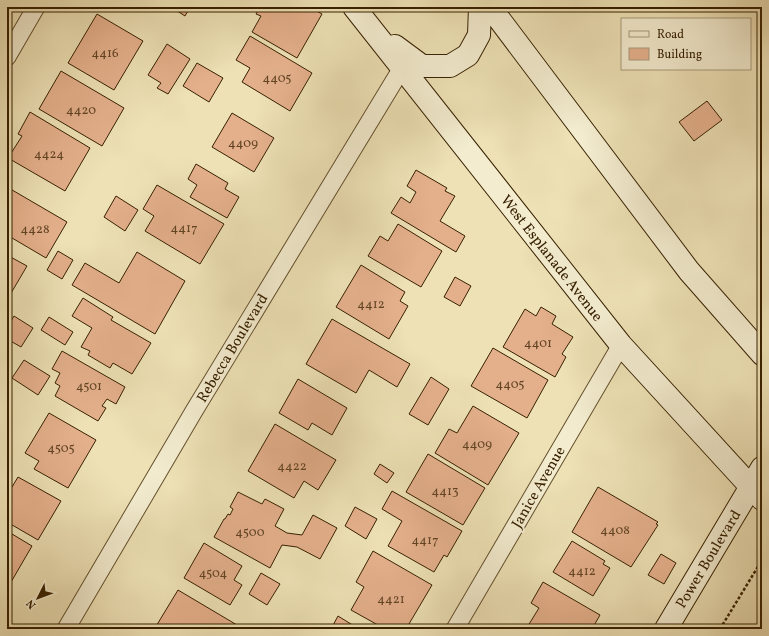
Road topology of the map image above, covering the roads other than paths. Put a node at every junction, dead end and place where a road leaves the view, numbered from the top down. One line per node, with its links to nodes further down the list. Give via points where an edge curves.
1 (36, 7): 6 (street)
2 (354, 7): 5 (main road, West Esplanade Avenue)
3 (480, 7): 5 (main road, via 479,35 468,55 450,66 422,66)
4 (490, 7): 9 (main road, via 689,271)
5 (368, 24): 7 (main road, West Esplanade Avenue)
6 (7, 57)
7 (402, 68): 8 (main road, West Esplanade Avenue); 12 (street, Rebecca Boulevard, via 198,404)
8 (621, 345): 11 (main road, West Esplanade Avenue); 13 (street, Janice Avenue)
9 (762, 354)
10 (762, 468): 11 (main road, Power Boulevard)
11 (758, 492): 14 (main road, Power Boulevard)
12 (66, 629)
13 (454, 629)
14 (666, 629)

